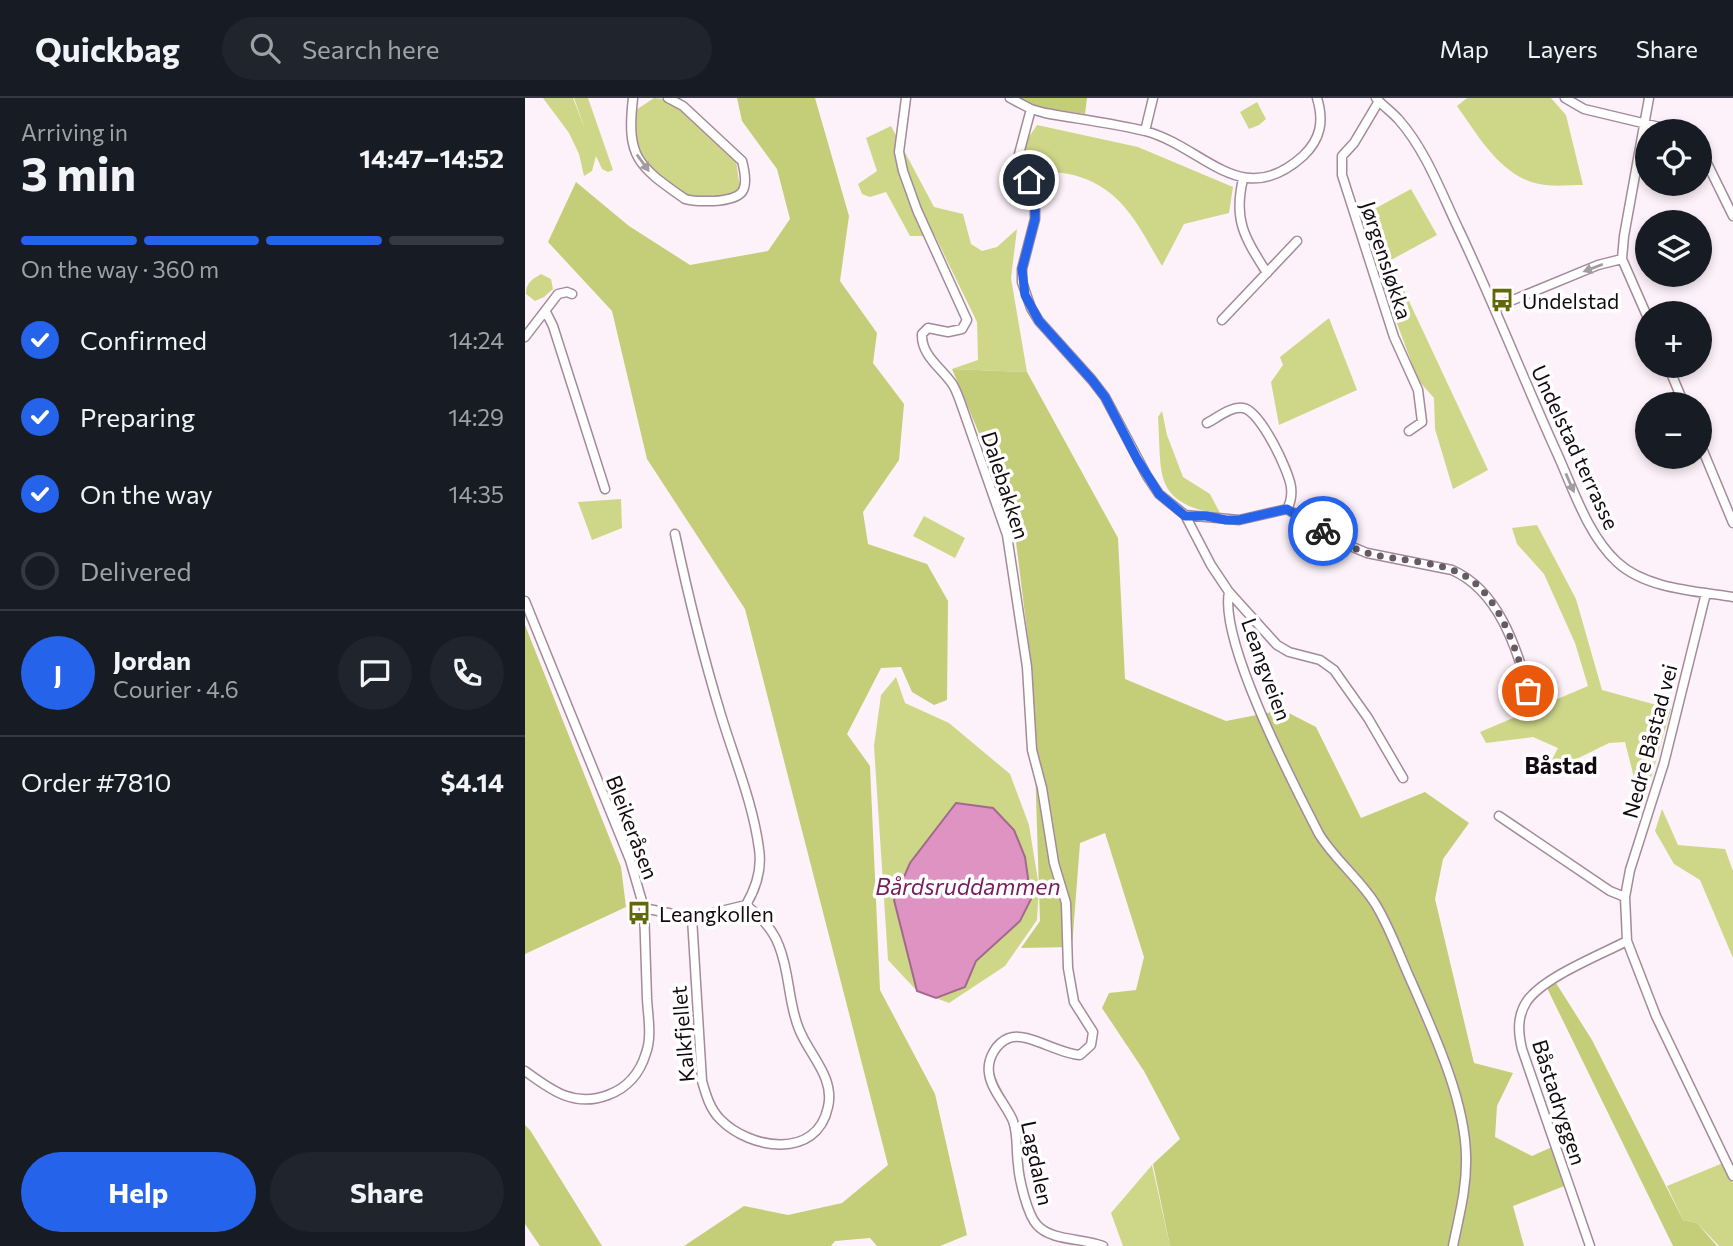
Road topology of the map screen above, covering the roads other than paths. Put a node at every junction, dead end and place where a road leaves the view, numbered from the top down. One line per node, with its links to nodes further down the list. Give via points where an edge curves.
1 (633, 98): 2 (street, one-way to 2, via 632,140 639,163 693,202 741,196 742,161 683,106)
2 (668, 98)
3 (906, 98): 47 (street, Dalebakken, via 899,152 903,171 967,320 955,332 928,328 922,341 960,401 1007,535 1027,667 1032,750 1066,903)
4 (1010, 98): 10 (street)
5 (1153, 98): 13 (street)
6 (1317, 98): 16 (street, via 1321,125 1312,148 1279,173)
7 (1565, 98): 12 (street, via 1584,109)
8 (1649, 98): 11 (street)
9 (1378, 100): 23 (street, Jørgensløkka, via 1399,120 1421,153); 28 (street, Jørgensløkka, via 1355,143 1342,156 1342,175 1394,337 1418,390 1422,422)
10 (1031, 109): 13 (street); 32 (street, Leangveien, via 1019,154 1035,203 1022,269 1025,295 1039,321 1105,397 1159,494)
11 (1646, 119)
12 (1635, 120)
13 (1145, 131): 16 (street)
14 (1712, 173): 17 (street)
15 (1635, 176): 19 (street)
16 (1243, 179): 20 (street, via 1238,210 1241,227)
17 (1733, 216)
18 (1297, 241): 20 (street)
19 (1622, 259): 22 (street); 23 (street, one-way to 23)
20 (1267, 272): 25 (street)
21 (572, 294): 24 (street, via 558,294)
22 (1640, 301)
23 (1496, 307): 36 (street, Undelstad terrasse, one-way to 36, via 1524,380 1602,543 1618,563 1637,575)
24 (546, 312): 26 (street); 30 (street)
25 (1222, 320)
26 (525, 337)
27 (1207, 423): 31 (street, via 1233,409 1253,412 1289,477)
28 (1409, 431)
29 (1711, 469): 33 (street)
30 (605, 489)
31 (1287, 509): 32 (street, via 1239,520); 39 (street, via 1367,553 1452,570 1477,584 1506,628)
32 (1185, 516): 35 (street, Leangveien)
33 (1733, 523)
34 (675, 534): 43 (street, via 711,682 754,823 758,873)
35 (1229, 592): 40 (street, via 1277,645 1320,660 1334,670); 51 (street, Leangveien, via 1229,615 1243,669 1259,707 1319,834 1367,892 1388,929 1448,1070 1466,1157 1466,1186)
36 (1706, 593): 37 (street, Undelstad terrasse); 42 (street, Nedre Båstad vei)
37 (1733, 597)
38 (525, 601): 44 (street, Bleikeråsen, via 630,860)
39 (1534, 708)
40 (1403, 778)
41 (1499, 816): 42 (street)
42 (1625, 897): 46 (street, Nedre Båstad vei)
43 (746, 905): 45 (street); 45 (street, Kalkfjellet, via 766,923 779,944 798,1028 827,1080 828,1108 814,1134 801,1142 756,1142 737,1134 707,1098 699,1049)
44 (644, 908): 45 (street); 48 (street, Bleikeråsen, via 649,1025 648,1050 640,1068 617,1091 584,1101 557,1094)
45 (692, 918)
46 (1627, 941): 49 (street, Nedre Båstad vei, via 1656,1016); 52 (street, Båstadryggen, via 1538,989 1527,1001 1518,1034)
47 (1066, 945): 50 (street, Lagdalen, via 1074,1002 1093,1032 1091,1045 1080,1055 1070,1055 1025,1036 1007,1038 991,1057 989,1073 1013,1121 1018,1165 1037,1226 1048,1233)
48 (525, 1071)
49 (1733, 1175)
50 (1103, 1246)
51 (1453, 1246)
52 (1590, 1246)

